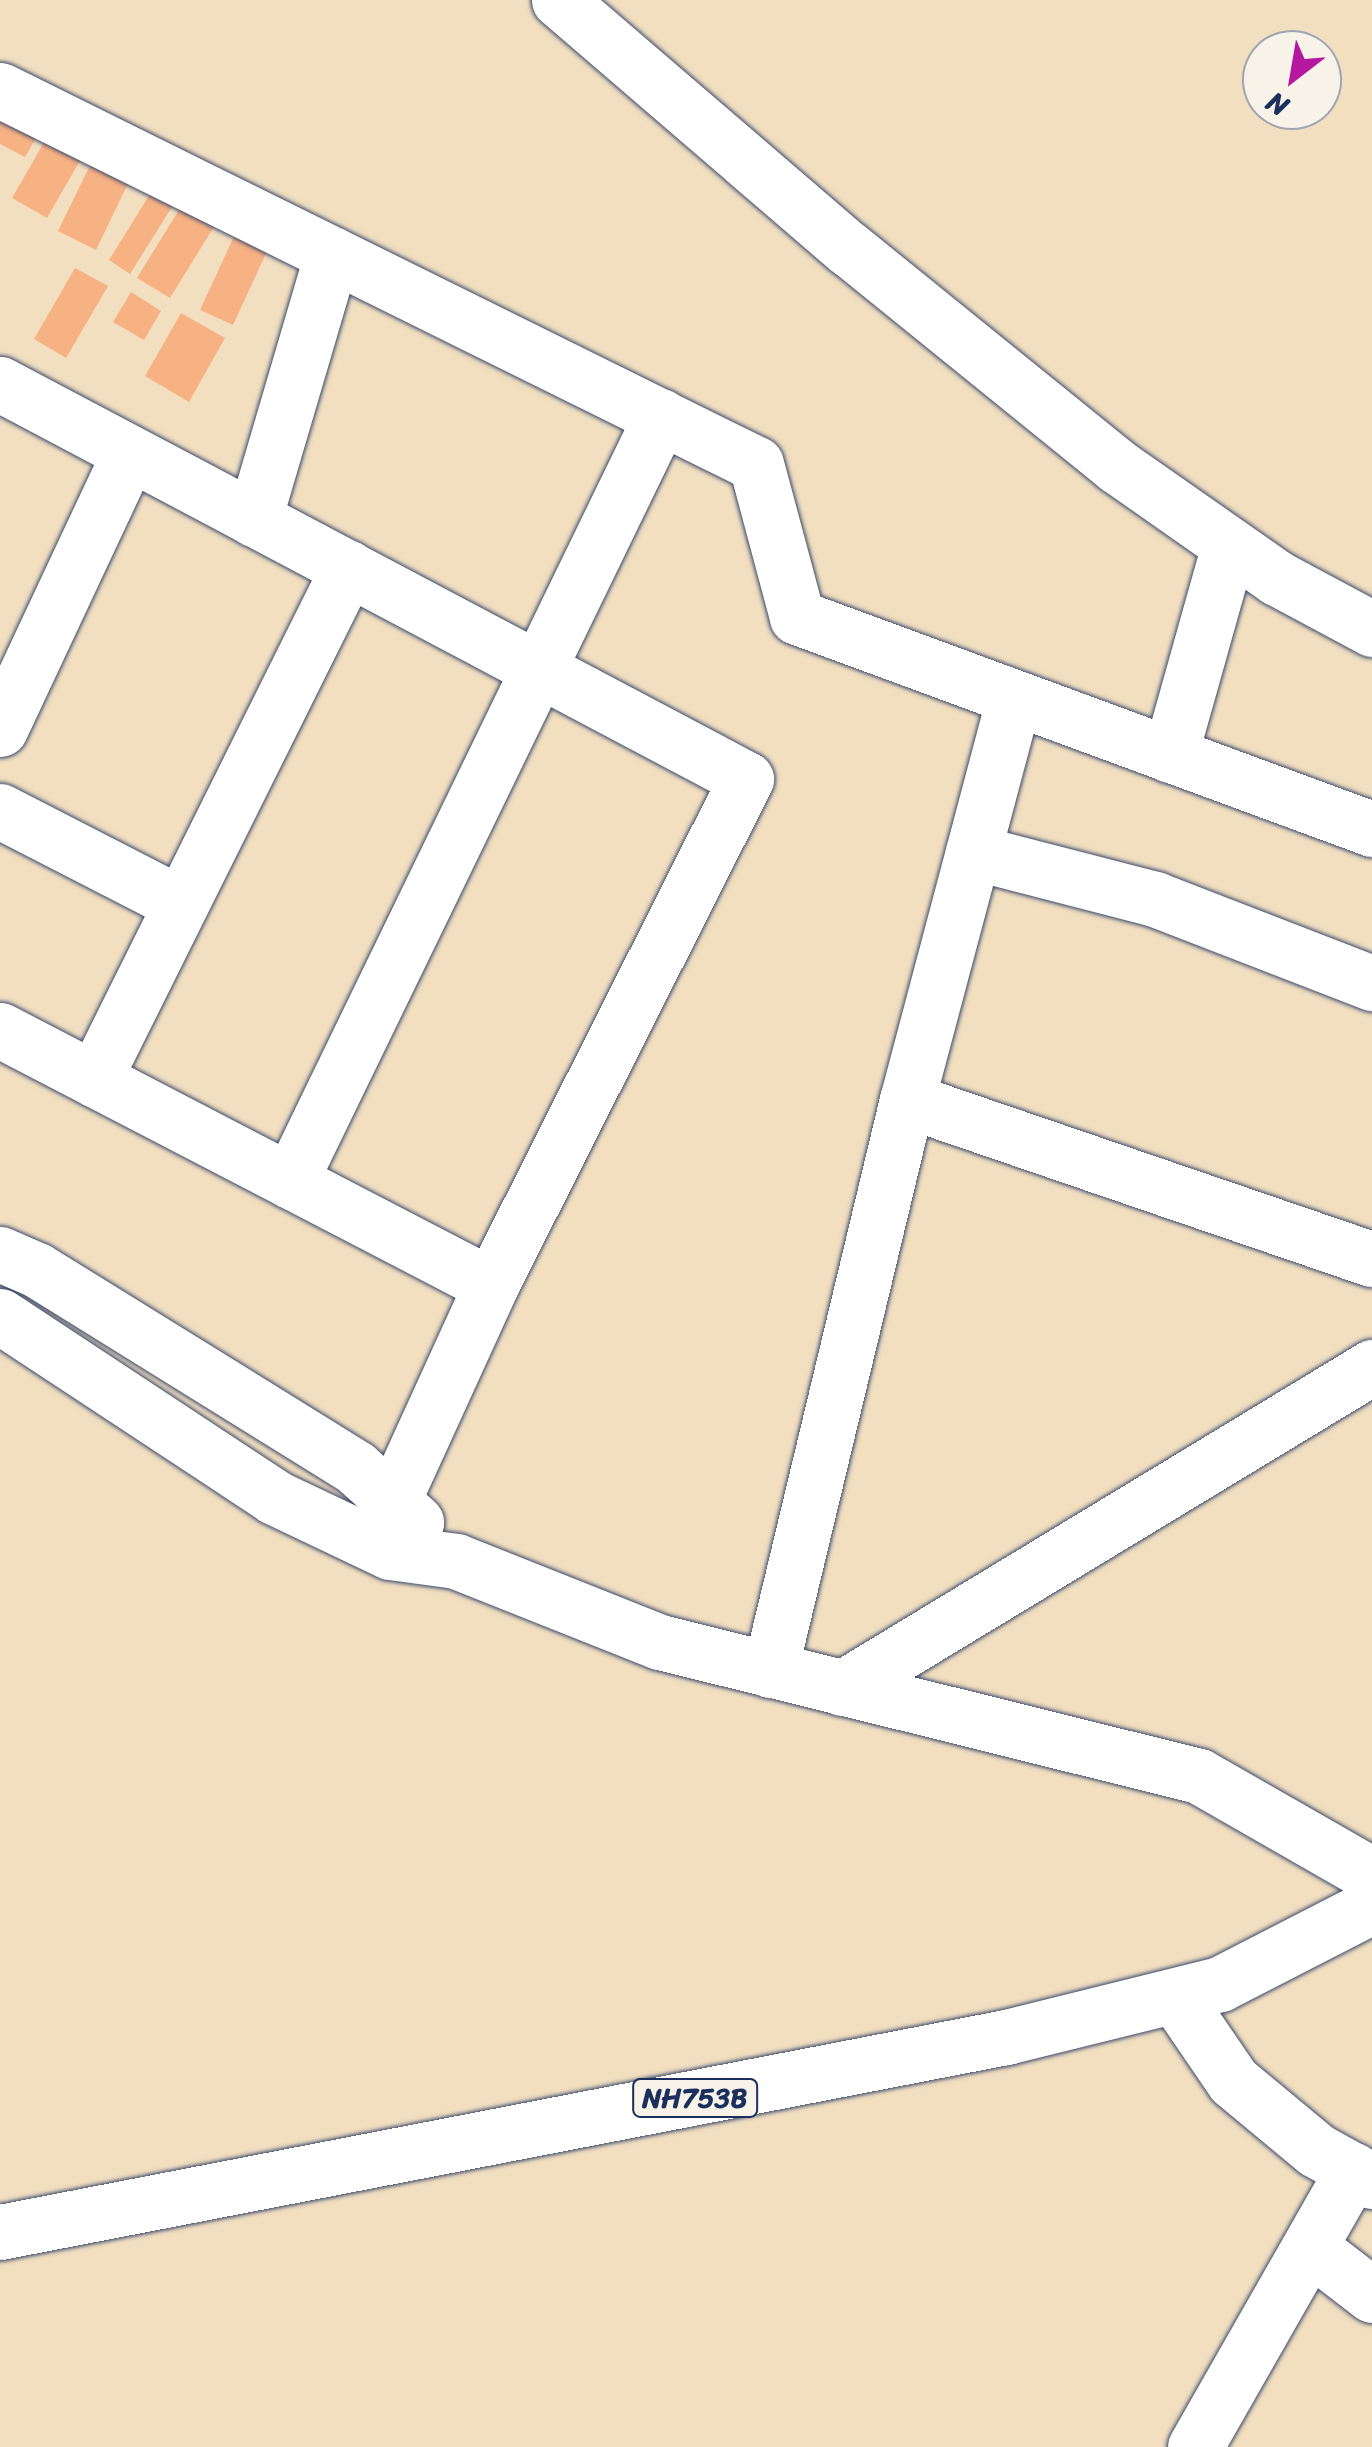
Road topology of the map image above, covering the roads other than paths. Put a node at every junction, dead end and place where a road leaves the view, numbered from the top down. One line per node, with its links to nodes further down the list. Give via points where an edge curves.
1 (559, 0): 8 (main road, via 864,261 1117,466)
2 (0, 90): 3 (main road)
3 (332, 254): 5 (main road); 7 (main road)
4 (0, 384): 6 (main road)
5 (661, 416): 11 (main road); 12 (main road, via 756,464 797,617)
6 (130, 452): 7 (main road); 13 (main road)
7 (254, 519): 9 (main road)
8 (1230, 545): 10 (main road); 14 (main road)
9 (348, 568): 11 (main road); 18 (main road)
10 (1372, 629)
11 (542, 672): 23 (main road); 26 (main road, via 746,779)
12 (1014, 698): 14 (main road); 17 (main road)
13 (0, 730)
14 (1170, 755): 16 (main road)
15 (0, 810): 18 (main road)
16 (1372, 830)
17 (972, 852): 19 (main road, via 1154,899); 22 (main road)
18 (181, 904): 21 (main road)
19 (1372, 983)
20 (0, 1030): 21 (main road)
21 (94, 1079): 23 (main road)
22 (907, 1100): 25 (main road); 31 (main road)
23 (290, 1182): 26 (main road)
24 (0, 1254): 29 (main road, via 37,1270 356,1468)
25 (1372, 1259)
26 (490, 1286): 29 (main road)
27 (0, 1316): 30 (main road, via 290,1505 390,1552)
28 (1372, 1367): 32 (main road)
29 (393, 1500): 30 (main road)
30 (456, 1561): 31 (main road, via 660,1642)
31 (770, 1670): 32 (main road)
32 (842, 1688): 33 (main road, via 1199,1776)
33 (1372, 1875)
34 (1372, 1906): 35 (main road, NH753B, via 1220,1984)
35 (1175, 1996): 36 (main road, via 1233,2082 1316,2150); 37 (main road, NH753B, via 1006,2038)
36 (1362, 2175): 38 (main road)
37 (0, 2232)
38 (1311, 2248): 39 (main road); 40 (main road)
39 (1372, 2295)
40 (1195, 2447)

